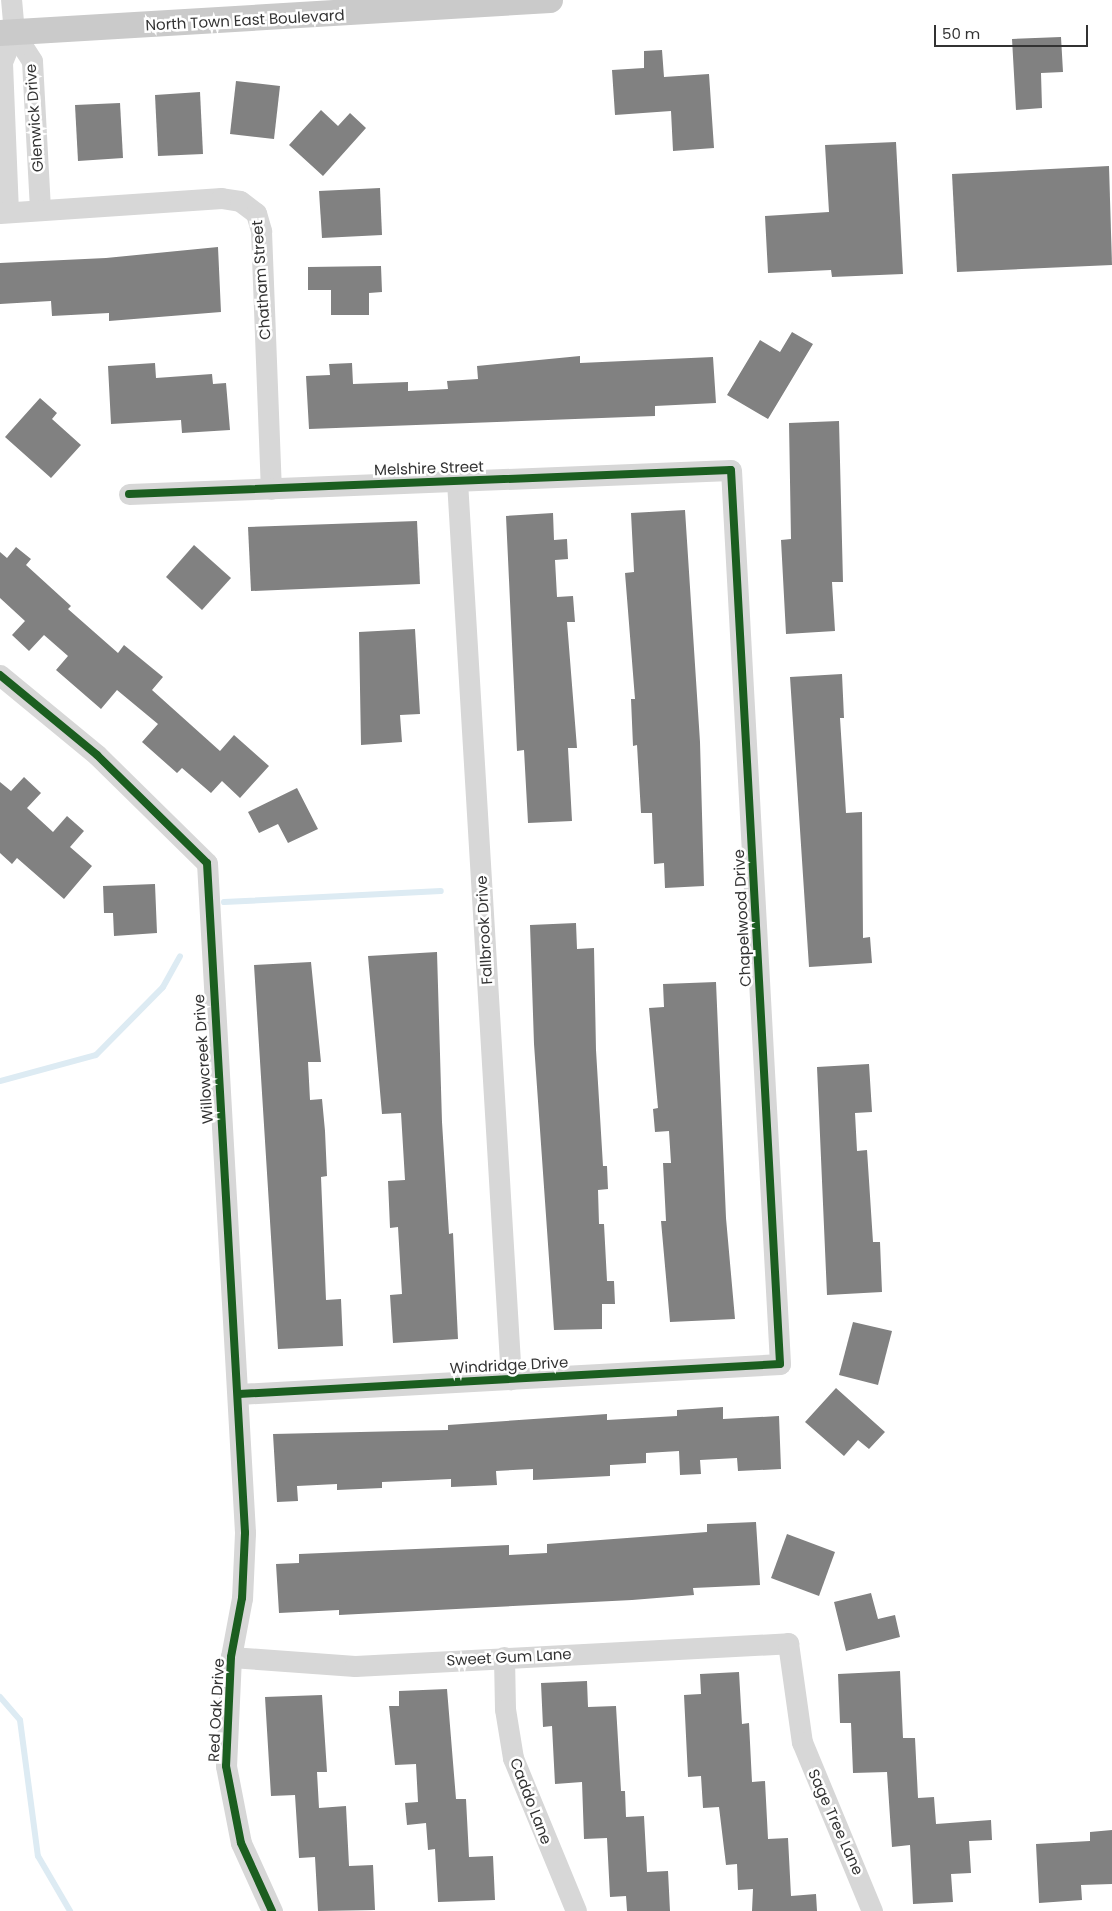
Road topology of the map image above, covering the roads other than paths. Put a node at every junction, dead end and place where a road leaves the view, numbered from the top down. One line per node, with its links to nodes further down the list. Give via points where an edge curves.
1 (11, 0): 4 (street)
2 (550, 0): 3 (main road, North Town East Boulevard)
3 (409, 5): 4 (main road, North Town East Boulevard)
4 (7, 33): 5 (street, Glenwick Drive, via 32,61); 6 (street, Glenwick Drive, via 2,62)
5 (40, 210): 6 (street, Chatham Street); 9 (street, Chatham Street, via 221,198 240,201 256,213 261,231)
6 (4, 212)
7 (730, 470): 8 (street, Melshire Street); 12 (street, Chapelwood Drive)
8 (457, 481): 9 (street, Melshire Street); 13 (street, Fallbrook Drive)
9 (271, 489): 10 (street, Melshire Street)
10 (129, 494)
11 (0, 675): 14 (street, Willowcreek Drive, via 98,755 207,863 210,955)
12 (780, 1364): 13 (street, Windridge Drive)
13 (511, 1379): 14 (street, Windridge Drive)
14 (239, 1394): 15 (street, Willowcreek Drive)
15 (245, 1533): 17 (street, Red Oak Drive, via 242,1598)
16 (788, 1643): 18 (street, Sweet Gum Lane); 21 (street, Sage Tree Lane, via 802,1742)
17 (231, 1657): 18 (street, Sweet Gum Lane, via 355,1666); 19 (street, Red Oak Drive, via 226,1766 241,1843)
18 (504, 1657): 20 (street, Caddo Lane, via 505,1709 513,1758)
19 (272, 1911)
20 (576, 1911)
21 (872, 1911)

